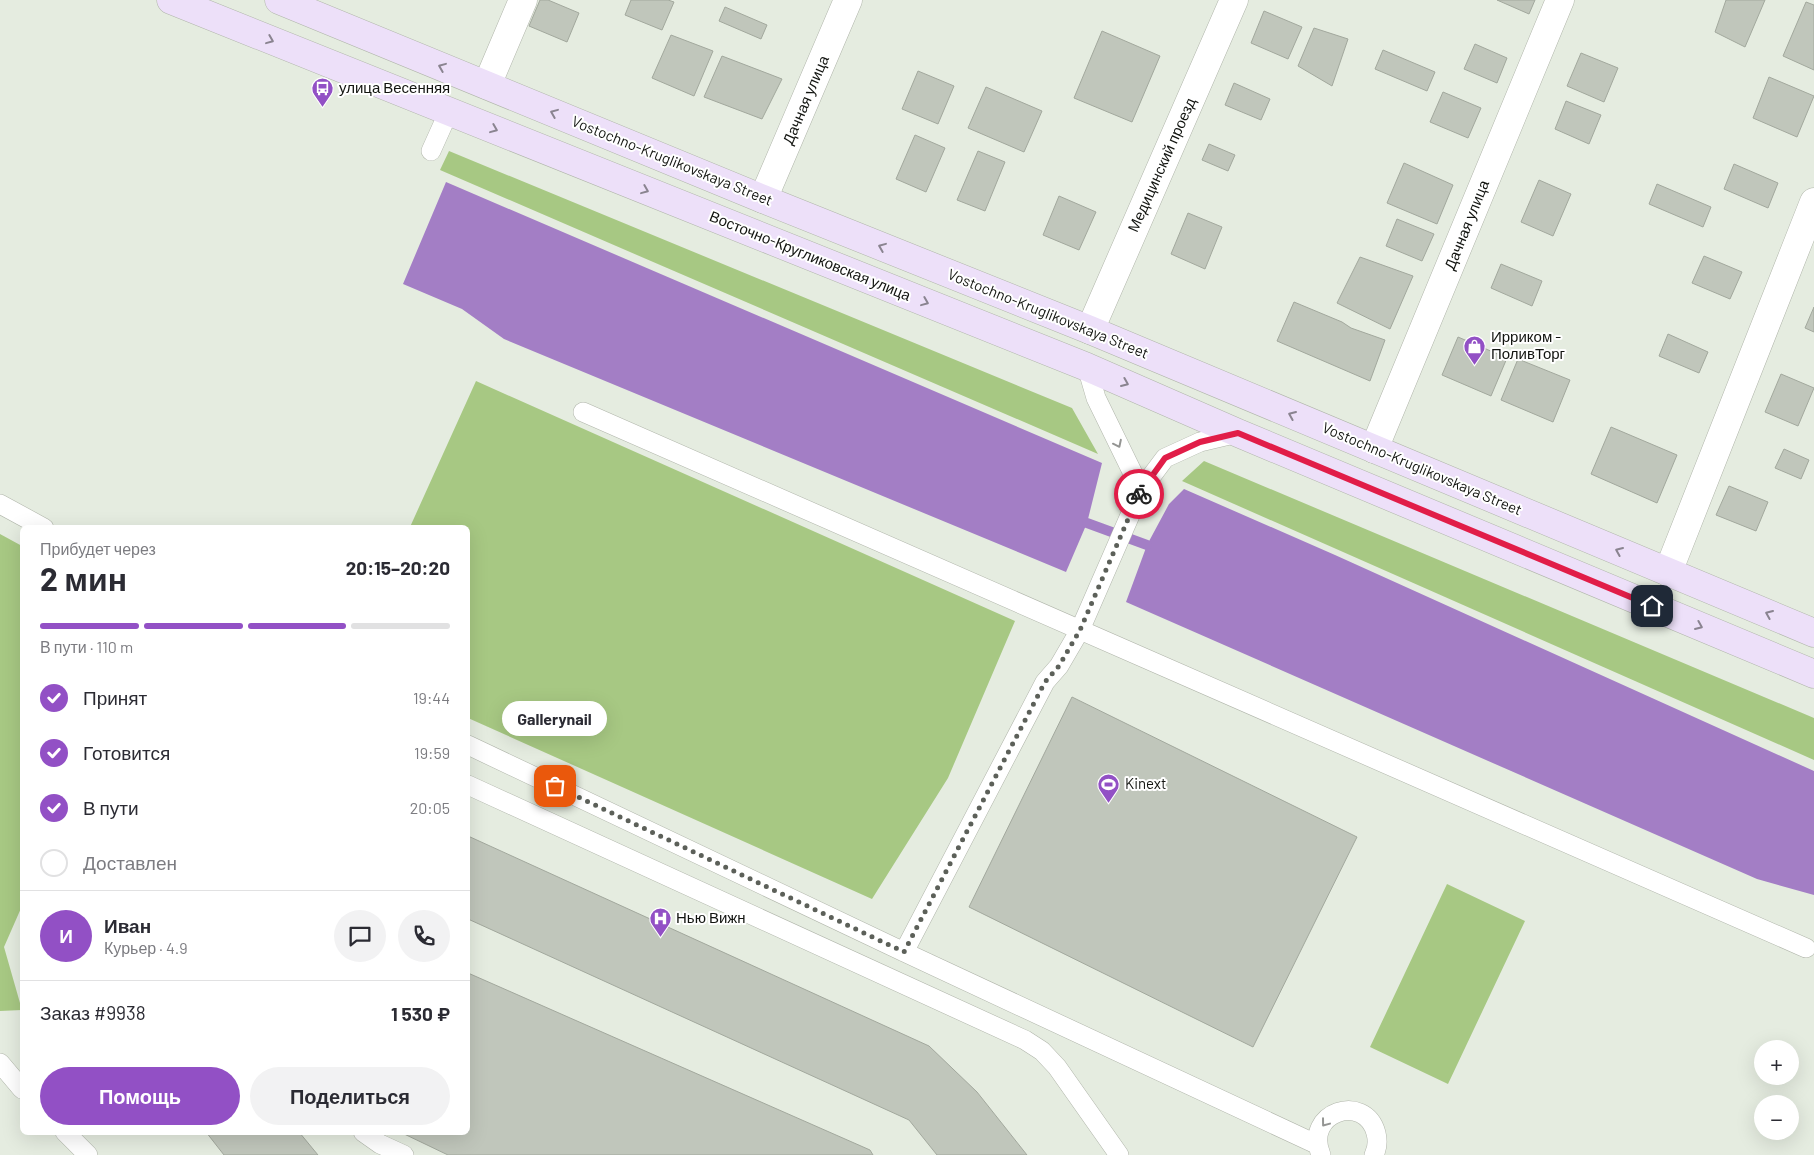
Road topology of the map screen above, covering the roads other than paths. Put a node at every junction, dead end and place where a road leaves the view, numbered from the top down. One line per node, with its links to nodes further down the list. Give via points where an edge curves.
1 (171, 0): 8 (main road, one-way to 8)
2 (279, 0): 7 (main road, Vostochno-Kruglikovskaya Street, one-way to 2)
3 (524, 0): 7 (street)
4 (848, 0): 10 (street, Дачная улица)
5 (1234, 0): 12 (street, Медицинский проезд)
6 (1560, 0): 16 (street, Дачная улица)
7 (488, 86): 10 (main road, Vostochno-Kruglikovskaya Street, one-way to 7)
8 (449, 111): 9 (lane); 13 (main road, Восточно-Кругликовская улица, one-way to 13)
9 (431, 151)
10 (763, 199): 12 (main road, Vostochno-Kruglikovskaya Street, one-way to 10)
11 (1814, 202): 20 (street)
12 (1090, 330): 16 (main road, Vostochno-Kruglikovskaya Street, one-way to 12)
13 (1087, 367): 15 (main road, one-way to 15); 17 (lane, one-way to 17, via 1096,398)
14 (583, 412): 21 (lane)
15 (1238, 433): 17 (lane, via 1200,442 1165,458); 23 (main road, one-way to 23)
16 (1374, 449): 20 (main road, Vostochno-Kruglikovskaya Street, one-way to 16)
17 (1141, 490): 21 (lane)
18 (0, 504): 19 (lane)
19 (38, 525)
20 (1668, 572): 22 (main road, Vostochno-Kruglikovskaya Street, one-way to 20)
21 (1080, 630): 26 (lane); 27 (lane, via 1059,666 1045,682)
22 (1814, 633)
23 (1814, 674)
24 (470, 746): 27 (lane)
25 (470, 786): 35 (lane, via 1025,1040 1042,1051 1057,1067)
26 (1806, 948)
27 (904, 952): 32 (lane)
28 (0, 1063): 29 (lane)
29 (20, 1087)
30 (68, 1135): 33 (lane)
31 (367, 1135): 34 (lane)
32 (1320, 1150): 36 (lane, one-way to 32, via 1378,1140 1375,1127 1366,1116 1344,1110 1334,1113 1320,1128 1317,1138)
33 (88, 1155)
34 (404, 1155)
35 (1119, 1155)
36 (1374, 1155)

